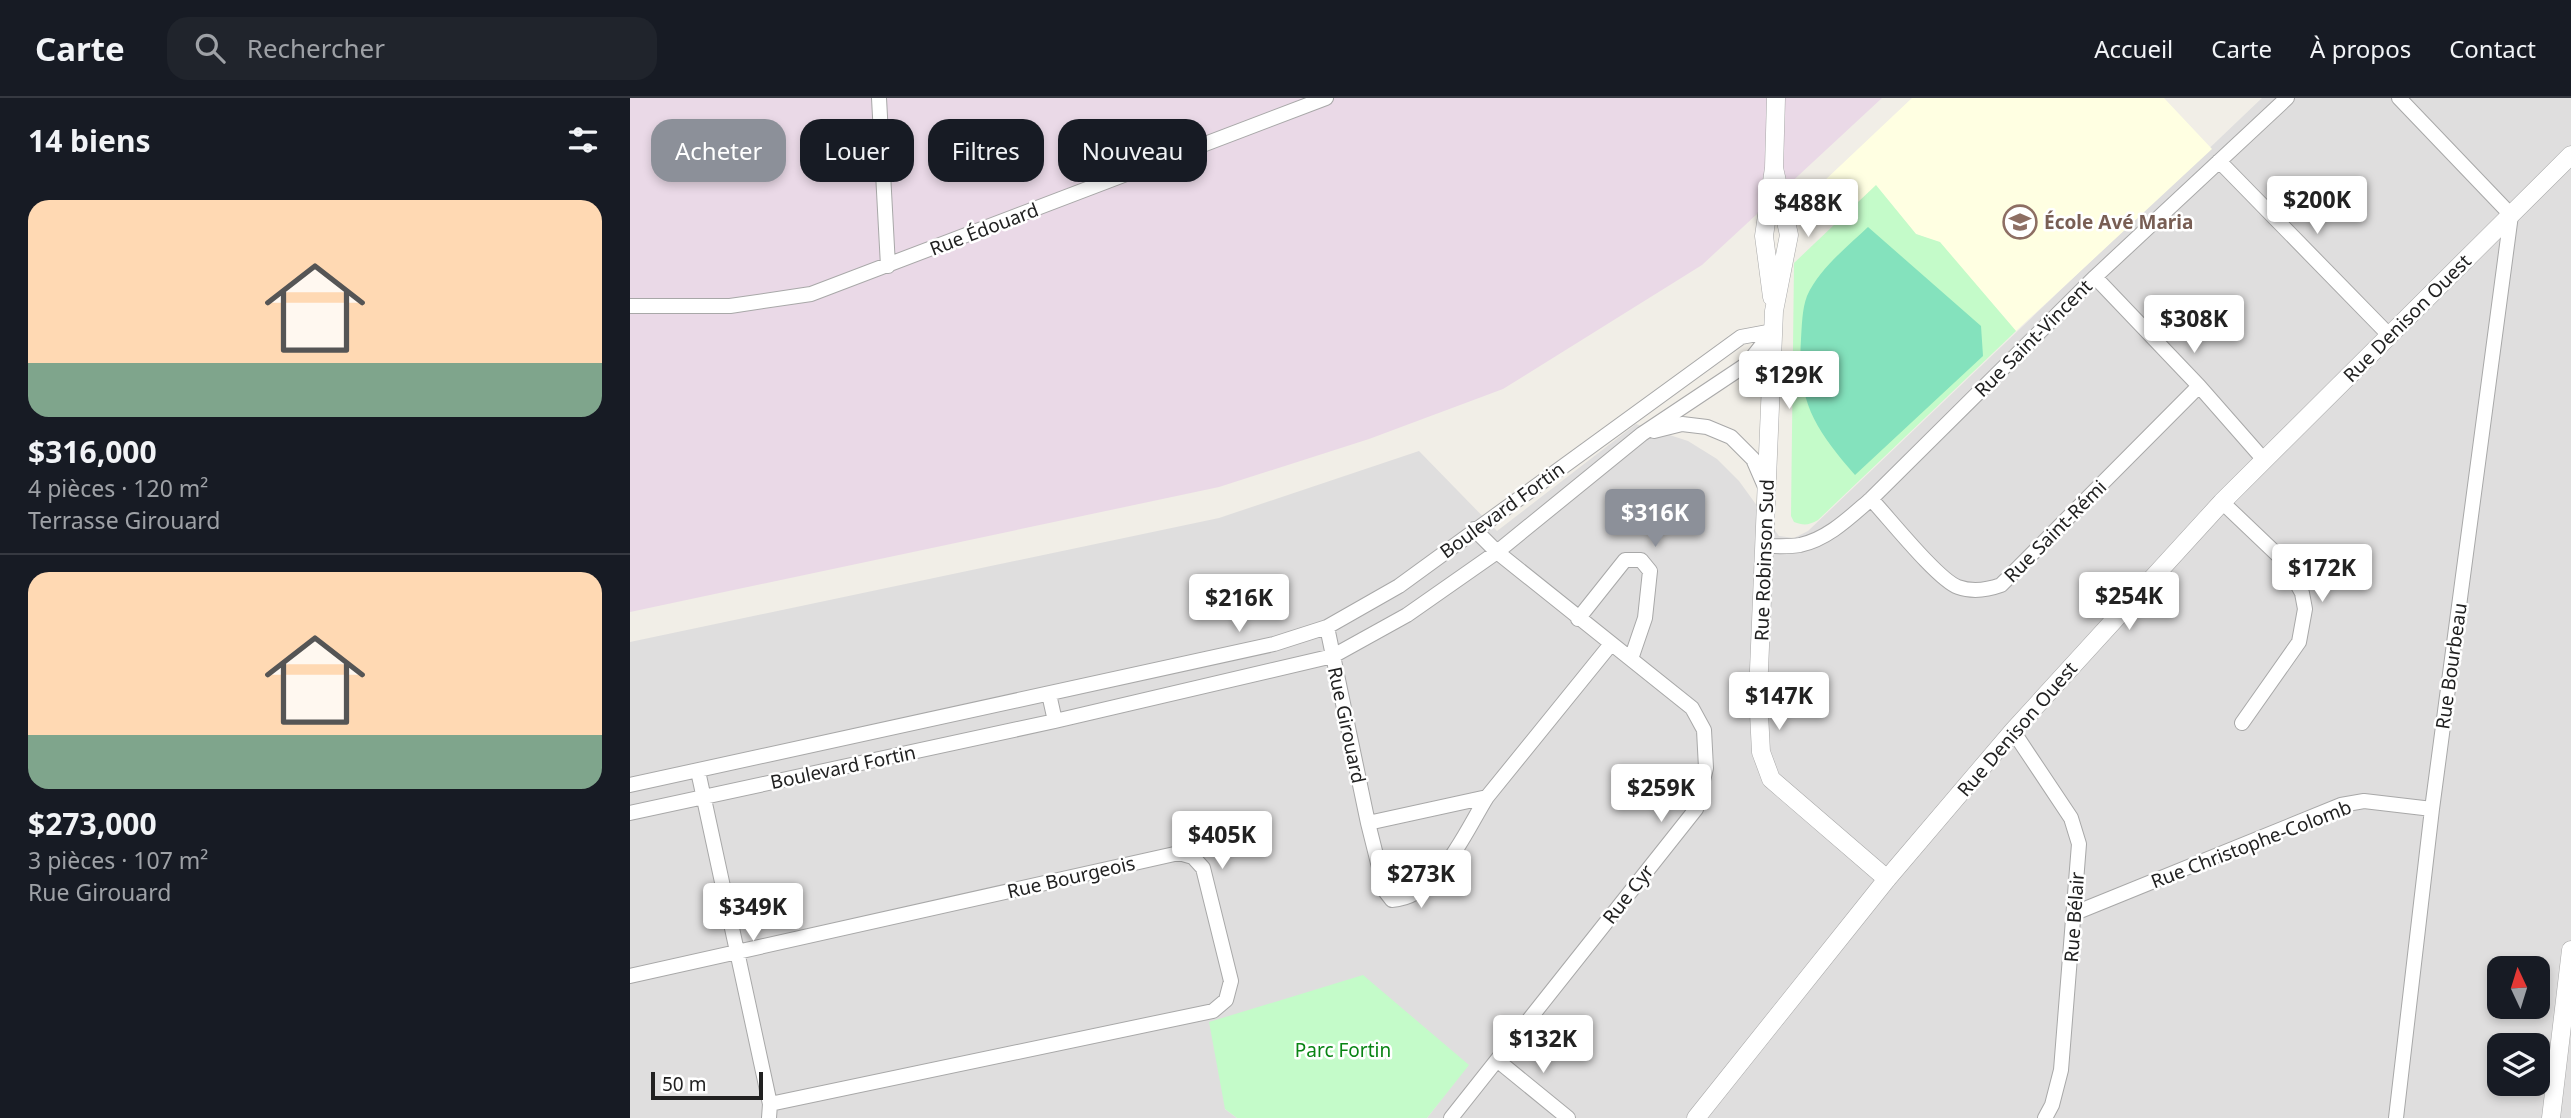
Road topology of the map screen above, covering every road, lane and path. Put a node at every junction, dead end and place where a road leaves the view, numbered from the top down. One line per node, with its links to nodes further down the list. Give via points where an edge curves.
1 (879, 98): 9 (street)
2 (1326, 98): 9 (street, Rue Édouard)
3 (1776, 98): 12 (street, Rue Robinson Sud, via 1774,168 1764,236)
4 (2287, 98): 7 (street, Rue Saint-Vincent)
5 (2399, 98): 8 (street)
6 (2571, 155): 8 (street, Rue Denison Ouest)
7 (2219, 161): 10 (street, Rue Saint-Vincent); 13 (street)
8 (2511, 215): 13 (street, Rue Denison Ouest); 36 (street, Rue Bourbeau)
9 (888, 266): 11 (street, Rue Édouard, via 811,294 730,306)
10 (2095, 277): 14 (street); 18 (street, Rue Saint-Vincent)
11 (630, 306)
12 (1773, 331): 15 (street, Boulevard Fortin, via 1747,364); 17 (street, Rue Robinson Sud); 20 (street, Boulevard Fortin, via 1741,337)
13 (2389, 335): 16 (street, Rue Denison Ouest)
14 (2199, 386): 16 (street); 18 (street, Rue Saint-Rémi, via 2001,585 1985,590 1958,587 1942,576)
15 (1642, 434): 17 (street, Boulevard Fortin, via 1682,424 1707,427 1731,437 1753,459); 22 (street, Boulevard Fortin)
16 (2264, 460): 19 (street, Rue Denison Ouest)
17 (1767, 489): 21 (street, Rue Robinson Sud)
18 (1871, 499): 21 (street, Rue Saint-Vincent, via 1816,540)
19 (2221, 502): 30 (street, via 2285,562 2305,608 2299,642); 31 (street, Rue Denison Ouest)
20 (1474, 529): 22 (street, Rue Cyr); 24 (street, Boulevard Fortin, via 1399,586)
21 (1765, 546): 39 (street, Rue Robinson Sud, via 1758,694 1761,752 1771,779)
22 (1497, 552): 23 (street, Rue Cyr); 26 (street, Boulevard Fortin, via 1407,615)
23 (1578, 619): 25 (street, Rue Cyr); 27 (street, via 1625,560 1641,560 1650,571 1645,618)
24 (1327, 627): 26 (street, Rue Girouard); 28 (street, Boulevard Fortin, via 1275,644)
25 (1611, 644): 27 (street, Rue Cyr); 35 (street, Rue Girouard)
26 (1333, 656): 29 (street, Boulevard Fortin); 38 (street, Rue Girouard)
27 (1631, 659): 44 (street, Rue Cyr, via 1692,708 1704,730 1706,768 1696,809)
28 (1049, 694): 29 (street); 32 (street, Boulevard Fortin)
29 (1055, 721): 34 (street, Boulevard Fortin)
30 (2242, 723)
31 (2014, 730): 39 (street, Rue Denison Ouest); 40 (street, Rue Bélair, via 2071,818 2079,844)
32 (698, 771): 33 (street, Boulevard Fortin); 34 (street)
33 (630, 785)
34 (704, 797): 37 (street, Boulevard Fortin); 42 (street)
35 (1487, 797): 38 (street); 38 (street, Rue Girouard, via 1438,877 1406,899 1392,900 1385,891)
36 (2432, 809): 40 (street, Rue Christophe-Colomb, via 2364,801 2341,805); 50 (street, Rue Bourbeau)
37 (630, 813)
38 (1368, 823)
39 (1887, 879): 48 (street, Rue Denison Ouest)
40 (2075, 913): 49 (street, Rue Bélair, via 2061,1070)
41 (2571, 950): 51 (street)
42 (737, 952): 43 (street, Rue Bourgeois); 45 (street); 45 (street, Rue Bourgeois, via 1179,853 1193,857 1203,868 1231,981 1226,1000 1213,1011)
43 (630, 976)
44 (1497, 1060): 46 (street, Rue Cyr); 47 (street)
45 (770, 1111)
46 (1451, 1118)
47 (1568, 1118)
48 (1696, 1118)
49 (2045, 1118)
50 (2396, 1118)
51 (2551, 1118)

